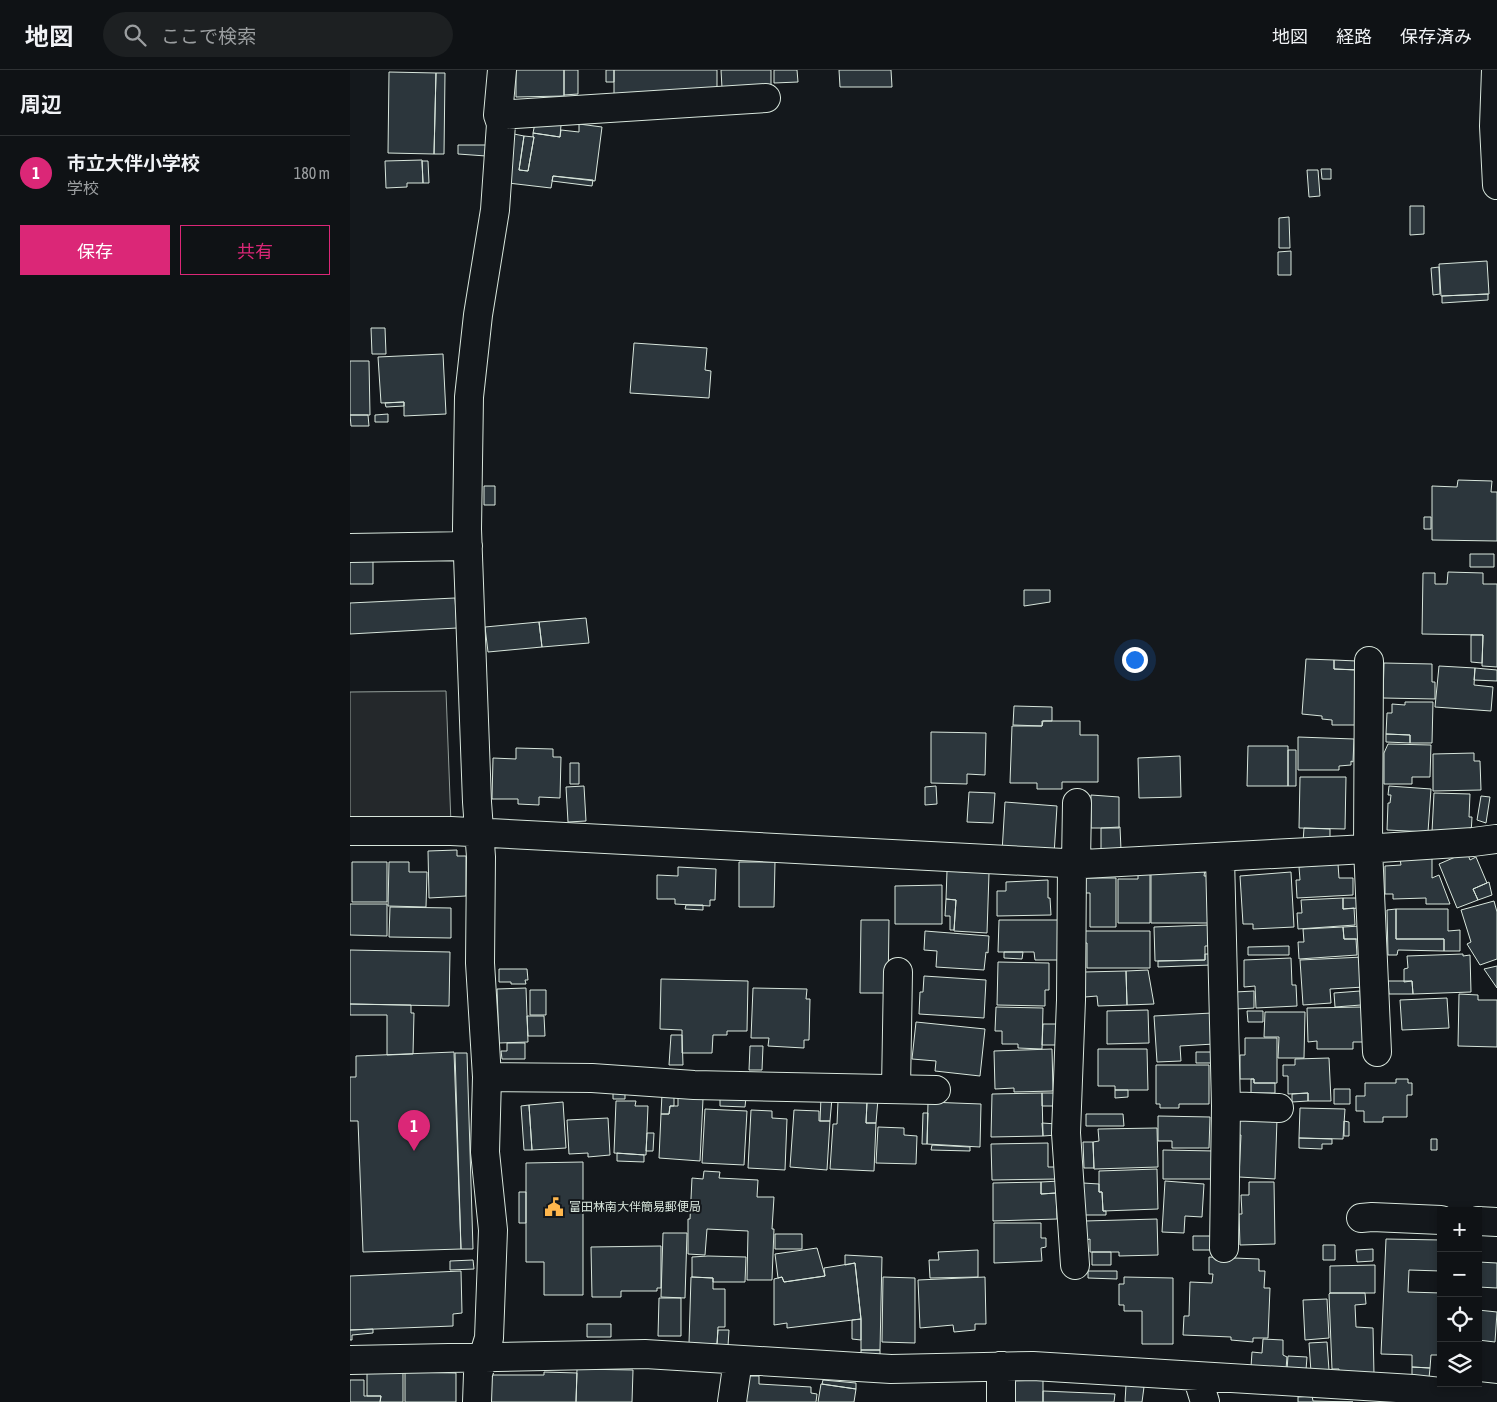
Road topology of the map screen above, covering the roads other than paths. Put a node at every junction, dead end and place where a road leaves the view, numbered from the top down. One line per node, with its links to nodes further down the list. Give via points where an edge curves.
1 (502, 70): 4 (street)
2 (1496, 70): 5 (street)
3 (766, 98): 4 (street)
4 (498, 115): 6 (street, via 501,124 495,210 469,397)
5 (1497, 186)
6 (468, 546): 7 (street); 11 (street)
7 (350, 548)
8 (1369, 661): 13 (street)
9 (1077, 803): 15 (street)
10 (350, 831): 11 (street)
11 (479, 833): 15 (street); 18 (street, via 480,963)
12 (1497, 845): 13 (street, via 1473,842)
13 (1368, 848): 14 (street); 17 (street)
14 (1220, 857): 15 (street); 21 (street)
15 (1074, 864): 28 (street, via 1066,1133)
16 (898, 972): 19 (street)
17 (1377, 1052)
18 (487, 1077): 19 (street); 29 (street, via 485,1152 493,1230 489,1338)
19 (896, 1089): 20 (street)
20 (936, 1090)
21 (1226, 1106): 22 (street); 27 (street)
22 (1279, 1108)
23 (1361, 1218): 24 (street)
24 (1437, 1220)
25 (1482, 1221): 26 (street)
26 (1497, 1222)
27 (1224, 1248)
28 (1075, 1266)
29 (483, 1358): 30 (street); 31 (street, via 645,1354); 36 (street, via 478,1374)
30 (350, 1360)
31 (738, 1360): 32 (street, via 891,1369); 37 (street)
32 (1001, 1366): 33 (street); 38 (street)
33 (1197, 1376): 34 (street); 39 (street)
34 (1361, 1394): 35 (street, via 1413,1389)
35 (1497, 1398)
36 (477, 1402)
37 (732, 1402)
38 (1001, 1402)
39 (1205, 1402)

